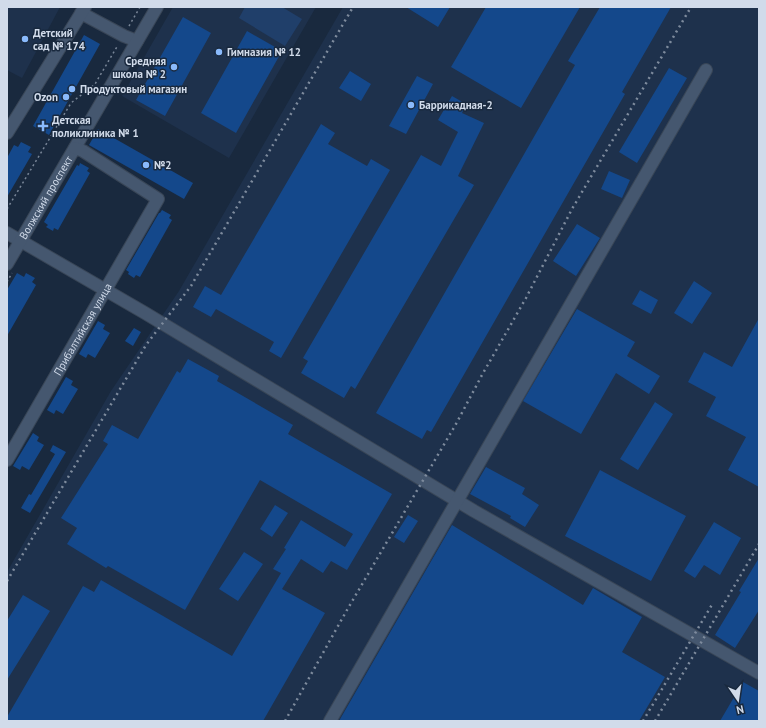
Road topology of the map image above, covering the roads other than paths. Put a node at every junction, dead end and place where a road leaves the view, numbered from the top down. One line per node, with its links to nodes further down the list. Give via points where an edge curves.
1 (157, 7): 3 (street, Волжский проспект)
2 (83, 10): 3 (street, via 124,36); 5 (street)
3 (137, 41): 6 (street, Волжский проспект)
4 (706, 70): 12 (street)
5 (7, 133)
6 (75, 148): 8 (street, Волжский проспект); 10 (street, Прибалтийская улица, via 158,199)
7 (7, 234): 8 (street)
8 (20, 241): 9 (street, Волжский проспект); 10 (street)
9 (7, 264)
10 (105, 291): 11 (street, Прибалтийская улица); 12 (street)
11 (7, 460)
12 (457, 500): 13 (street); 14 (street)
13 (759, 673)
14 (330, 721)

